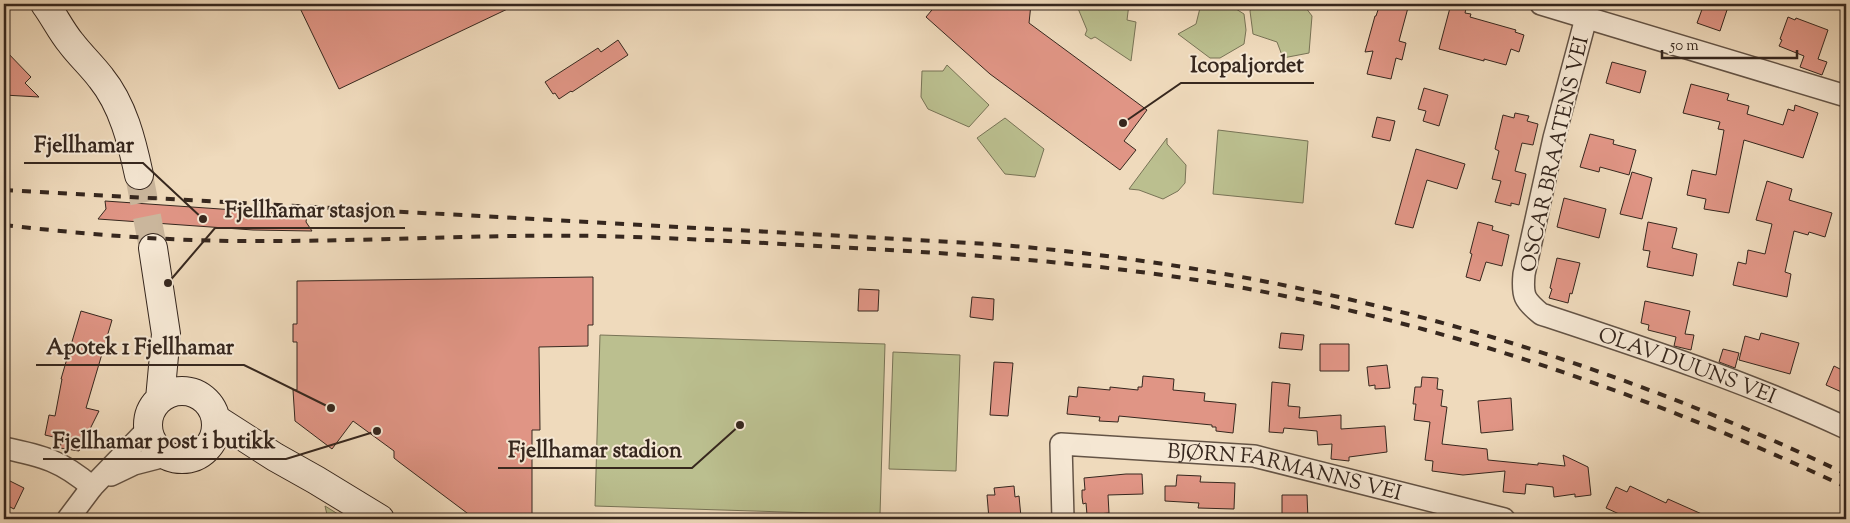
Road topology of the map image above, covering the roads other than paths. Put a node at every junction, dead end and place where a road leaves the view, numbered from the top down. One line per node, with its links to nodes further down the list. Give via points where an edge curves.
1 (28, 4): 5 (main road)
2 (45, 4): 5 (main road)
3 (1541, 4): 4 (street)
4 (1587, 11): 6 (street); 9 (street, OSCAR BRAATENS VEI, via 1554,138 1524,274 1523,290)
5 (70, 41): 7 (main road, via 102,79 120,108)
6 (1846, 96)
7 (139, 175)
8 (153, 248): 10 (main road)
9 (1528, 303): 14 (street, OLAV DUUNS VEI, via 1541,314 1707,371)
10 (166, 334): 11 (main road); 12 (main road)
11 (192, 392): 12 (main road, via 177,391); 13 (main road, via 210,405)
12 (160, 399): 15 (main road, via 152,407)
13 (216, 419): 17 (main road, via 215,434); 19 (main road)
14 (1846, 428)
15 (147, 430): 18 (main road, via 150,441); 20 (street)
16 (4, 448): 20 (street, via 51,460)
17 (204, 451): 18 (main road, via 185,460); 19 (main road, via 238,450)
18 (165, 456): 20 (street, via 134,464)
19 (275, 457): 22 (main road)
20 (97, 483): 21 (street)
21 (68, 519)
22 (380, 519)
23 (1063, 519): 24 (street, BJØRN FARMANNS VEI, via 1061,444 1254,456)
24 (1504, 519)

